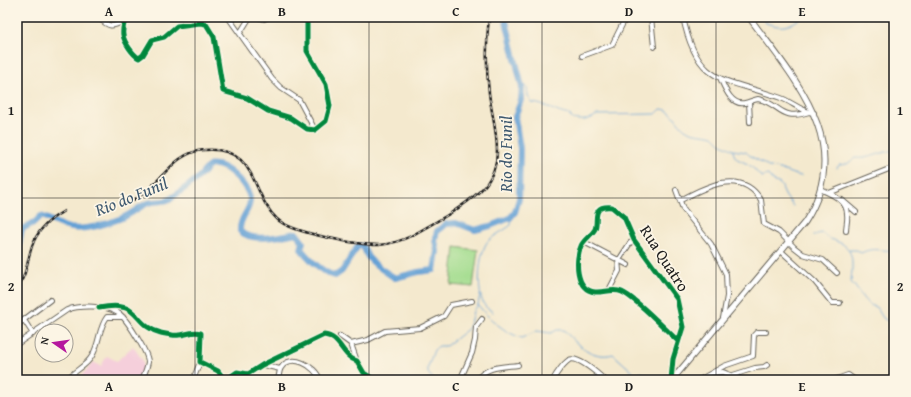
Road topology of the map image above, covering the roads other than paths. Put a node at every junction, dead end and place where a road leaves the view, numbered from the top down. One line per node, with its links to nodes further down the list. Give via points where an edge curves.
1 (98, 17): 11 (street, via 109,26)
2 (228, 17): 12 (street)
3 (250, 17): 12 (street)
4 (258, 17): 5 (street)
5 (268, 17)
6 (307, 17): 19 (street, via 307,52 326,84 330,106 326,121)
7 (626, 17): 14 (street, via 612,44)
8 (650, 17): 13 (street)
9 (683, 17): 15 (street, via 694,54)
10 (749, 17): 17 (main road, via 798,88)
11 (126, 18): 19 (street, via 124,38 137,58 142,57 152,40 164,37 177,26 200,23 208,26 215,41 223,91 247,98 268,111 291,118 307,129)
12 (240, 33): 19 (street, via 272,80 299,100)
13 (654, 47)
14 (582, 56)
15 (722, 80): 16 (street, via 733,99 741,104); 17 (street, via 782,98)
16 (749, 102): 17 (street, via 762,100 791,116); 18 (street)
17 (811, 113): 21 (main road, via 822,135 824,151 825,164)
18 (750, 122)
19 (315, 130)
20 (894, 167): 23 (street)
21 (820, 189): 23 (street); 29 (main road, via 812,211)
22 (676, 190): 25 (street)
23 (829, 193): 24 (street)
24 (840, 199): 26 (street); 27 (street, via 847,211)
25 (681, 200): 29 (street, via 723,182 745,185 761,200 762,223); 43 (street, via 683,209 711,244 726,274 728,296)
26 (856, 212)
27 (846, 230)
28 (634, 240): 30 (street, Rua Quatro, via 624,217 610,206 597,212 595,230); 32 (street); 48 (street, Rua Quatro, via 676,296 683,324)
29 (789, 241): 31 (main road); 34 (street, via 803,254 823,260)
30 (584, 242): 32 (street); 35 (street, via 577,267 579,278 594,292)
31 (781, 251): 38 (street, via 815,282 832,303); 43 (main road)
32 (618, 259): 33 (street); 35 (street, via 618,272)
33 (628, 265)
34 (837, 273)
35 (609, 290): 48 (street, via 621,292 630,298)
36 (50, 300): 42 (street)
37 (472, 301): 50 (street, via 451,305 444,316 420,328 385,331 368,340)
38 (840, 302)
39 (99, 308): 40 (street, via 114,311); 46 (street, via 82,306 71,309); 52 (street, via 124,306 139,316 150,328 163,333 179,336 191,332 200,333)
40 (124, 317): 59 (street, via 107,317 101,325 93,356); 60 (street, via 147,356 147,367)
41 (482, 319): 65 (street, via 476,327 470,358)
42 (24, 320): 44 (street); 46 (street)
43 (723, 320): 69 (main road)
44 (17, 325)
45 (766, 332): 57 (street, via 757,332 754,335 753,356)
46 (33, 334): 49 (street)
47 (340, 336): 50 (street)
48 (678, 341): 69 (street, Rua Quatro, via 673,358)
49 (17, 344)
50 (351, 344): 51 (street)
51 (357, 361): 53 (street, via 351,360 332,337 324,335); 64 (street, via 364,373)
52 (200, 362): 53 (street, via 227,379 237,372 248,374); 61 (street)
53 (262, 365): 56 (street)
54 (518, 365): 66 (street, via 486,370)
55 (767, 365): 58 (street, via 764,368)
56 (280, 369): 62 (street); 63 (street, via 285,364 298,361 314,370)
57 (710, 373): 58 (street); 70 (street)
58 (733, 375): 71 (street)
59 (67, 380)
60 (142, 380)
61 (193, 380)
62 (278, 380)
63 (320, 380)
64 (375, 380)
65 (460, 380)
66 (477, 380)
67 (553, 380): 68 (street, via 569,360 573,359 586,365)
68 (605, 380)
69 (672, 380)
70 (699, 380)
71 (743, 380)
72 (834, 380): 73 (street, via 848,375)
73 (855, 380)

